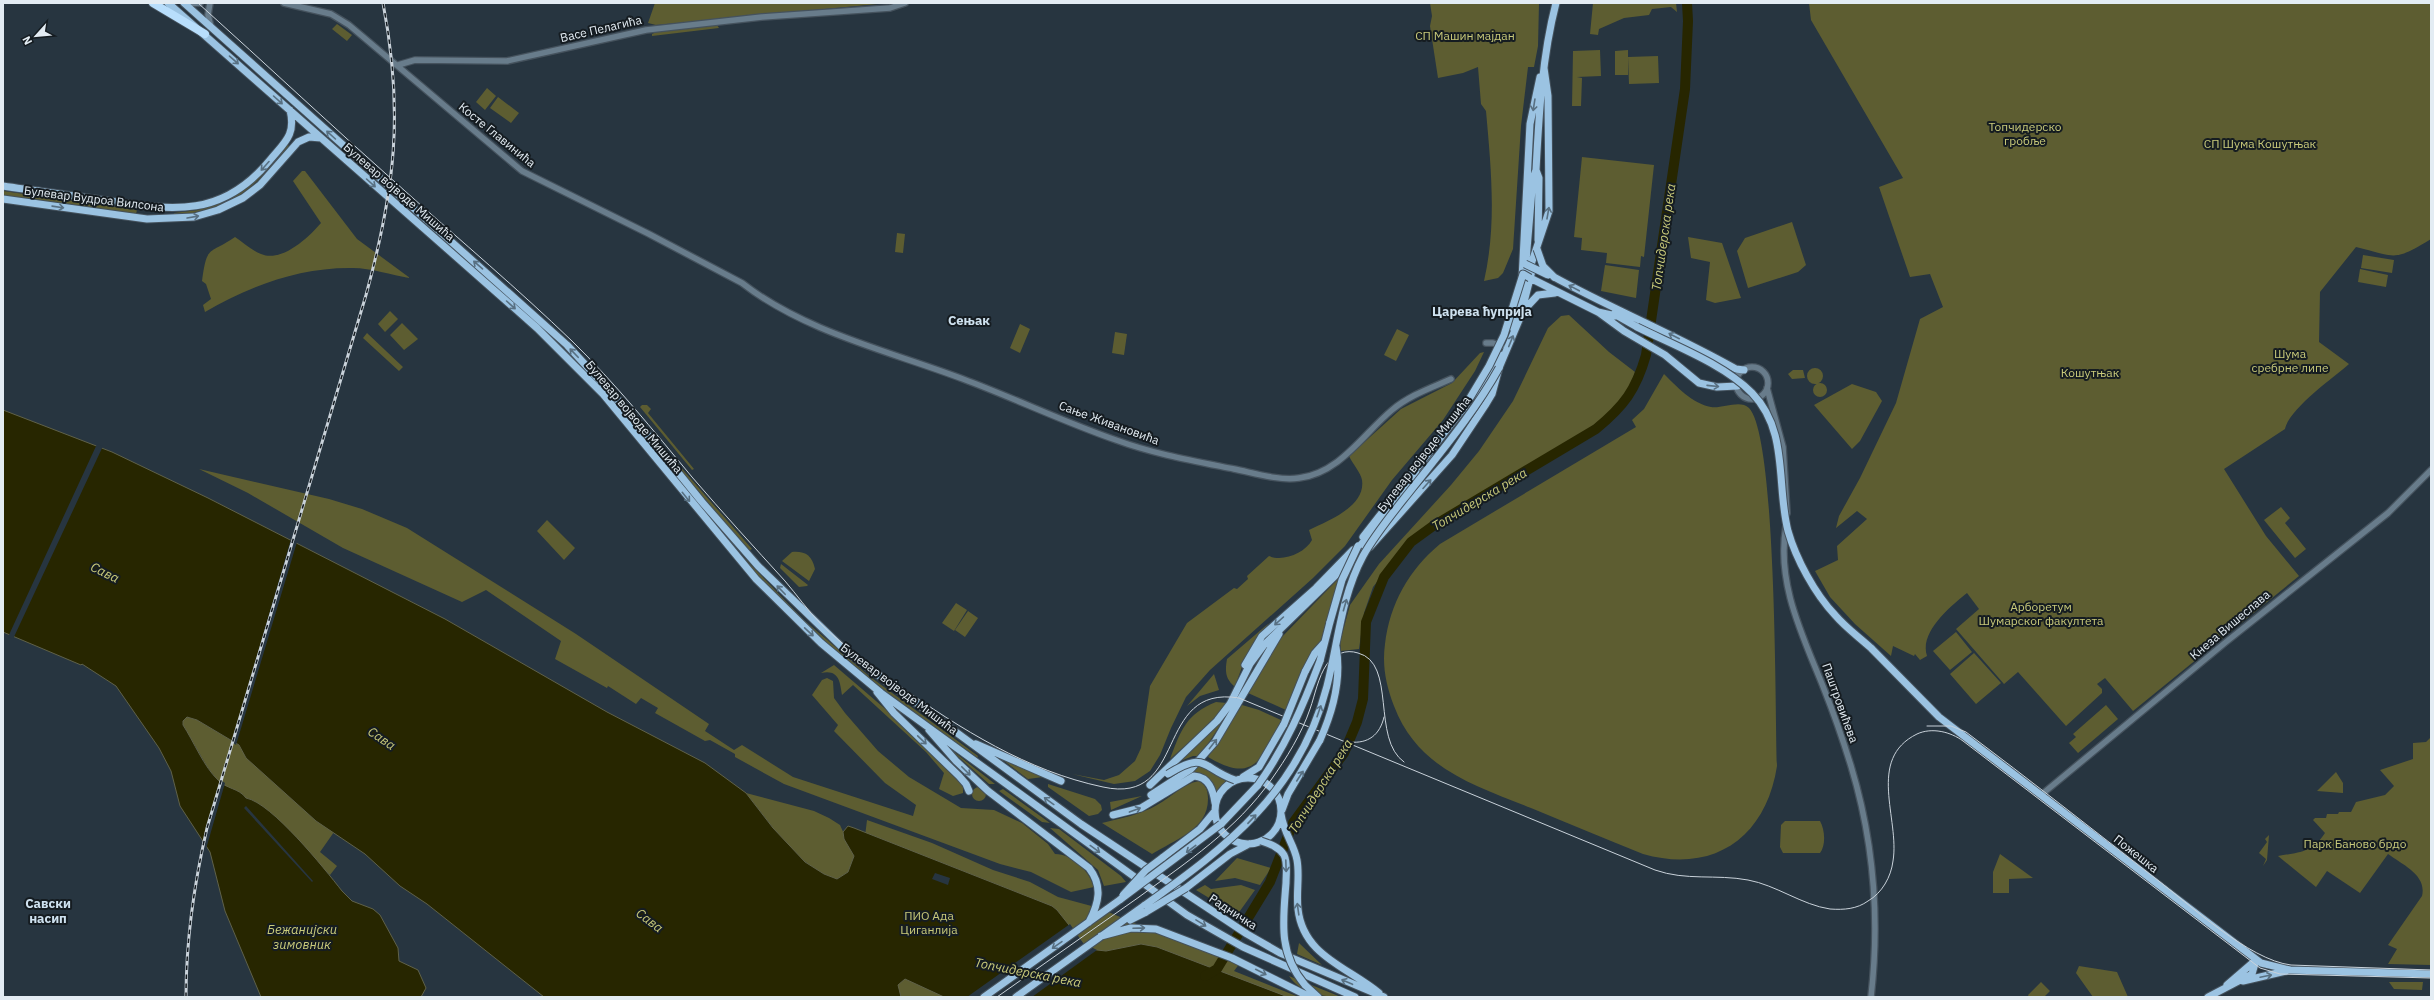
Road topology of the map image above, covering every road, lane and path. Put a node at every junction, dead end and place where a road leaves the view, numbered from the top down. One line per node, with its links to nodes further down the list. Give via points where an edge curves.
1 (153, 3): 10 (highway)
2 (168, 3): 10 (main road, Булевар војводе Мишића)
3 (184, 3): 4 (street); 9 (main road, Булевар војводе Мишића)
4 (200, 3)
5 (210, 3): 9 (street, via 208,15)
6 (284, 3): 11 (street, Косте Главинића, via 336,17)
7 (905, 3): 11 (street, Васе Пелагића, via 890,8 762,17 639,30 507,61 415,60)
8 (1556, 3): 12 (main road, Булевар војводе Мишића)
9 (211, 27): 50 (main road, Булевар војводе Мишића, one-way to 9, via 859,662 822,630 740,546 629,412 567,345)
10 (205, 34): 13 (main road, Булевар војводе Мишића, one-way to 13)
11 (398, 66): 25 (street, Косте Главинића, via 522,172 649,234 742,283)
12 (1544, 68): 15 (main road, Булевар војводе Мишића); 24 (main road, one-way to 24, via 1536,91 1530,124); 24 (main road, one-way to 12, via 1543,233 1550,205 1547,78)
13 (290, 110): 14 (main road, Булевар војводе Мишића); 16 (main road, Булевар Вудроа Вилсона, one-way to 16, via 292,132 267,165 240,188 208,204 188,208 153,208)
14 (321, 138): 17 (main road, Булевар Вудроа Вилсона, one-way to 14, via 147,219 194,217 226,207 252,192 298,142 309,137); 48 (main road, Булевар војводе Мишића, one-way to 48, via 553,344 609,402 756,580 821,643)
15 (1536, 170): 18 (main road, Булевар војводе Мишића, via 1539,178); 19 (main road, Булевар војводе Мишића, via 1533,178 1530,232)
16 (3, 186)
17 (3, 199)
18 (1537, 248): 20 (main road, Булевар војводе Мишића); 22 (main road, bridge, via 1543,266)
19 (1525, 264): 20 (main road, bridge); 21 (main road, Булевар војводе Мишића, bridge)
20 (1533, 267): 22 (main road, bridge); 23 (main road, Булевар војводе Мишића, bridge)
21 (1522, 274): 23 (main road, bridge); 42 (main road, Булевар војводе Мишића, bridge, via 1504,335 1481,381)
22 (1554, 277): 27 (main road, one-way to 22)
23 (1530, 278): 26 (main road); 29 (main road, Булевар војводе Мишића)
24 (1522, 289): 32 (main road)
25 (750, 291): 36 (street, Сање Живановића, via 789,313 826,329 965,380 1116,440 1180,458 1288,478 1303,477 1328,467 1346,455 1391,410 1405,400)
26 (1557, 293): 28 (main road); 29 (main road, via 1538,296)
27 (1600, 303): 30 (main road); 35 (main road, one-way to 27, via 1736,369 1646,322)
28 (1598, 312): 30 (main road); 37 (main road, one-way to 37, via 1624,332 1666,355 1692,378 1712,387)
29 (1521, 313): 34 (main road, Булевар војводе Мишића, one-way to 29)
30 (1616, 316): 54 (main road, Пожешка, bridge, via 1731,376 1759,401 1777,438 1785,515 1796,550 1828,608 1933,712)
31 (1486, 343): 32 (street)
32 (1502, 346)
33 (1499, 354): 43 (main road, via 1468,411)
34 (1499, 368): 43 (main road, one-way to 34, bridge, via 1370,547 1464,439 1492,394); 46 (main road, Булевар војводе Мишића, one-way to 34, bridge, via 1350,589 1368,548 1465,421)
35 (1744, 370): 37 (street, via 1738,376); 38 (street, via 1752,368 1762,371 1767,378)
36 (1451, 380)
37 (1737, 386): 39 (street, via 1743,395)
38 (1767, 388): 39 (street, via 1763,395); 40 (street, Паштровићева)
39 (1756, 399): 40 (street, Паштровићева, via 1767,404)
40 (1777, 420): 78 (street, Паштровићева, via 1786,477 1787,521 1784,552 1790,598 1844,744 1871,854 1876,928)
41 (2431, 470): 54 (street, Кнеза Вишеслава, via 2388,512)
42 (1358, 546): 45 (main road, Булевар војводе Мишића, bridge, via 1342,580); 47 (main road, one-way to 47, via 1316,588 1266,632 1250,654)
43 (1339, 572): 44 (main road)
44 (1287, 622): 47 (main road, via 1264,645); 55 (main road, one-way to 44, via 1186,772 1212,746)
45 (1326, 641): 51 (main road, bridge, via 1310,661 1286,719 1264,760 1257,769); 63 (main road, Булевар војводе Мишића, one-way to 63, bridge, via 1289,738 1266,774 1234,812 1197,844)
46 (1335, 643): 57 (main road, one-way to 46, bridge, via 1328,720 1338,677); 65 (main road, Булевар војводе Мишића, one-way to 46, bridge, via 1235,837 1276,791 1304,747 1325,693)
47 (1244, 673): 51 (main road, bridge, via 1230,704 1220,718 1150,785 1188,762 1197,761 1207,764 1220,774)
48 (872, 686): 49 (main road, Булевар војводе Мишића); 53 (main road, one-way to 53, via 890,709 966,784)
49 (924, 723): 60 (main road, Булевар војводе Мишића); 64 (main road, one-way to 64, via 939,743 988,791 1090,868 1096,879 1098,892 1097,903)
50 (950, 729): 52 (main road, via 996,754); 59 (main road, Булевар војводе Мишића, one-way to 50)
51 (1238, 779): 56 (main road, via 1222,790); 57 (main road, bridge, via 1256,779 1271,786 1280,799)
52 (1061, 781)
53 (969, 791)
54 (2041, 795): 67 (main road, Пожешка)
55 (1153, 798): 56 (main road, via 1196,776 1210,786); 58 (main road, one-way to 55, via 1134,811)
56 (1216, 808): 62 (main road, bridge, via 1223,832 1237,842); 63 (main road, bridge, via 1200,829 1146,870)
57 (1281, 812): 61 (main road, via 1274,832); 77 (main road, one-way to 57, via 1323,956 1305,932 1298,910 1297,859 1285,832)
58 (1113, 815)
59 (1081, 824): 77 (main road, Радничка, one-way to 59, bridge, via 1280,953 1225,920)
60 (1064, 826): 76 (main road, Радничка, one-way to 76, bridge, via 1215,932 1242,947)
61 (1261, 841): 62 (main road); 75 (main road, one-way to 75, bridge, via 1279,849 1286,859 1282,919 1284,943 1291,965 1305,985)
62 (1249, 844): 65 (main road, bridge, via 1230,854 1163,903)
63 (1121, 899): 64 (main road, Булевар војводе Мишића)
64 (1089, 922): 72 (main road, Булевар војводе Мишића, one-way to 72)
65 (1119, 924): 66 (main road)
66 (1101, 936): 73 (main road); 74 (main road, one-way to 74, via 1131,928 1156,929 1222,954)
67 (2256, 960): 68 (main road, Пожешка, via 2275,968); 70 (main road, via 2254,971); 71 (main road)
68 (2290, 970): 69 (main road, Пожешка); 70 (main road, one-way to 68)
69 (2431, 974)
70 (2241, 981): 71 (main road)
71 (2223, 989): 79 (main road)
72 (984, 997)
73 (1016, 997)
74 (1310, 997)
75 (1318, 997)
76 (1355, 997)
77 (1384, 997)
78 (1871, 997)
79 (2208, 997)

